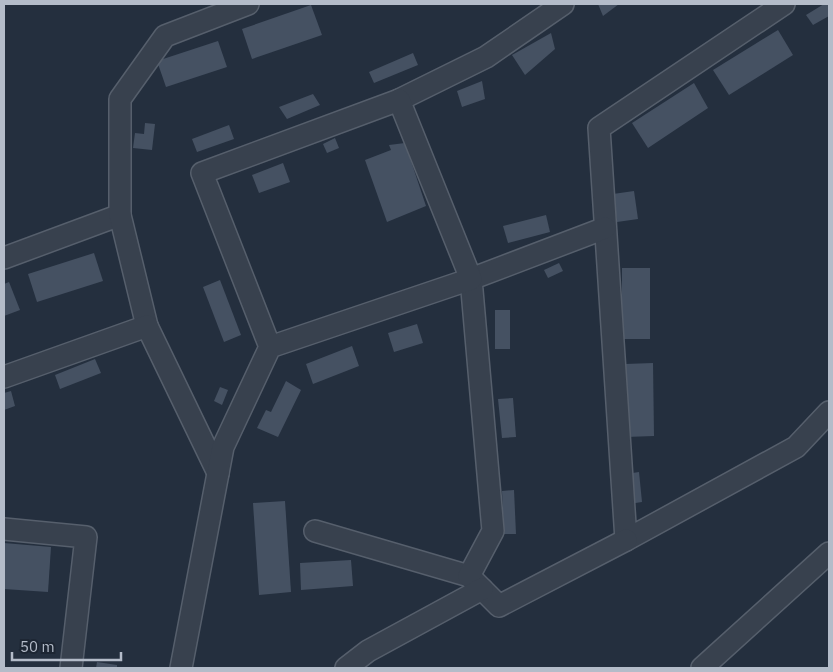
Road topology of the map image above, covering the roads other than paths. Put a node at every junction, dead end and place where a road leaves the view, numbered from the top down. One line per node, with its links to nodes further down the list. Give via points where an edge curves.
1 (248, 4): 5 (street, via 166,36 120,99)
2 (563, 4): 4 (street, via 486,57)
3 (784, 4): 6 (street, via 599,128)
4 (399, 100): 8 (street); 10 (street, via 202,173)
5 (120, 215): 7 (street); 9 (street)
6 (605, 228): 8 (street); 16 (street)
7 (4, 258)
8 (471, 279): 10 (street); 18 (street, via 493,531)
9 (147, 326): 11 (street); 13 (street)
10 (270, 347): 13 (street, via 223,447)
11 (4, 377)
12 (829, 412): 16 (street, via 796,447)
13 (218, 473): 20 (street)
14 (4, 529): 19 (street, via 86,537)
15 (315, 531): 18 (street)
16 (626, 540): 18 (street, via 499,606)
17 (829, 553): 22 (street)
18 (475, 583): 21 (street)
19 (71, 668)
20 (181, 668)
21 (346, 668)
22 (702, 668)

